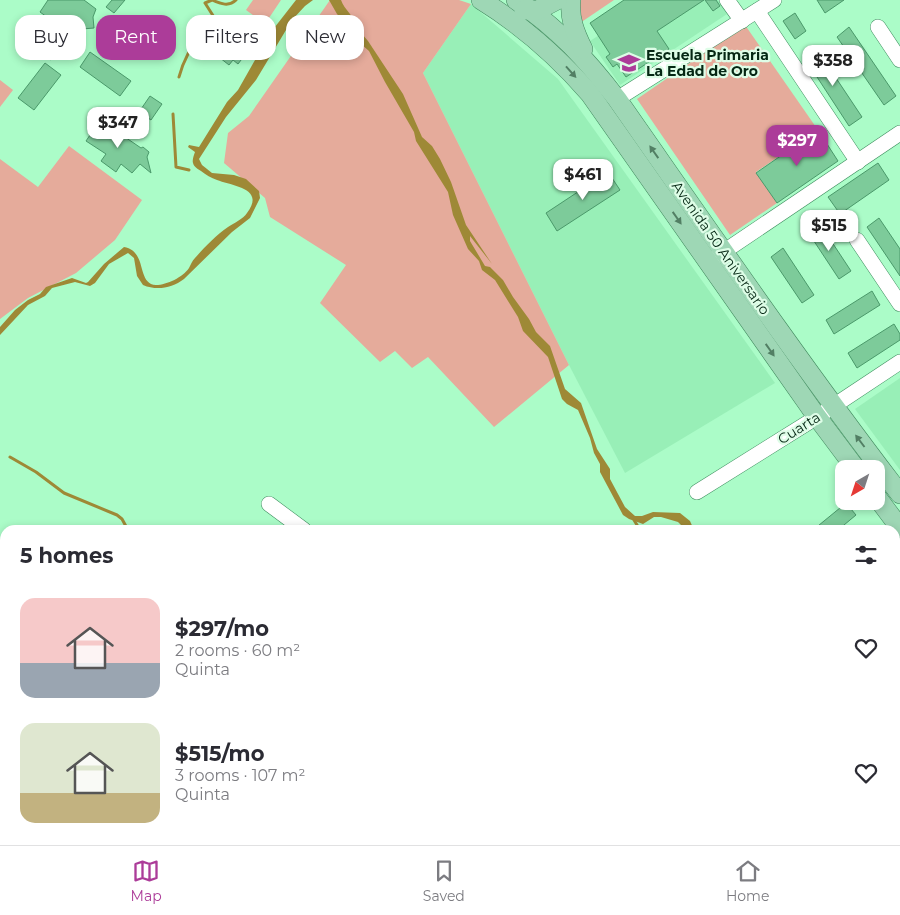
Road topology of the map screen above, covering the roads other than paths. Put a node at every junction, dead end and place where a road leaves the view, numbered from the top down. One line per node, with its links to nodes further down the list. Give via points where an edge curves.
1 (481, 0): 12 (main road, Avenida 50 Aniversario)
2 (492, 0): 8 (main road, via 514,8)
3 (516, 0): 8 (main road, Avenida 50 Aniversario)
4 (556, 0): 8 (main road, via 545,7)
5 (571, 0): 14 (main road, via 572,27)
6 (727, 0): 10 (street)
7 (774, 0): 9 (street)
8 (535, 6): 12 (main road, via 532,21); 14 (main road, Avenida 50 Aniversario)
9 (756, 11): 10 (street); 17 (street)
10 (742, 21): 15 (street)
11 (878, 27): 13 (street)
12 (536, 39): 18 (main road, Avenida 50 Aniversario, one-way to 18, via 568,69)
13 (900, 60)
14 (590, 64): 15 (main road, Avenida 50 Aniversario)
15 (618, 99): 18 (main road, Avenida 50 Aniversario, one-way to 15)
16 (898, 139): 17 (street)
17 (858, 162): 20 (street)
18 (664, 183): 20 (main road, Avenida 50 Aniversario)
19 (857, 240): 21 (street)
20 (716, 257): 23 (main road, Avenida 50 Aniversario); 24 (main road, Avenida 50 Aniversario, one-way to 24)
21 (900, 304)
22 (900, 362): 23 (street, Cuarta)
23 (833, 406): 24 (street, Cuarta); 27 (main road, Avenida 50 Aniversario, one-way to 23)
24 (817, 417): 25 (main road, Avenida 50 Aniversario); 26 (street, Cuarta)
25 (849, 460)
26 (697, 492)
27 (900, 494)
28 (269, 504): 30 (street)
29 (885, 508): 31 (main road)
30 (297, 525)
31 (898, 525)

